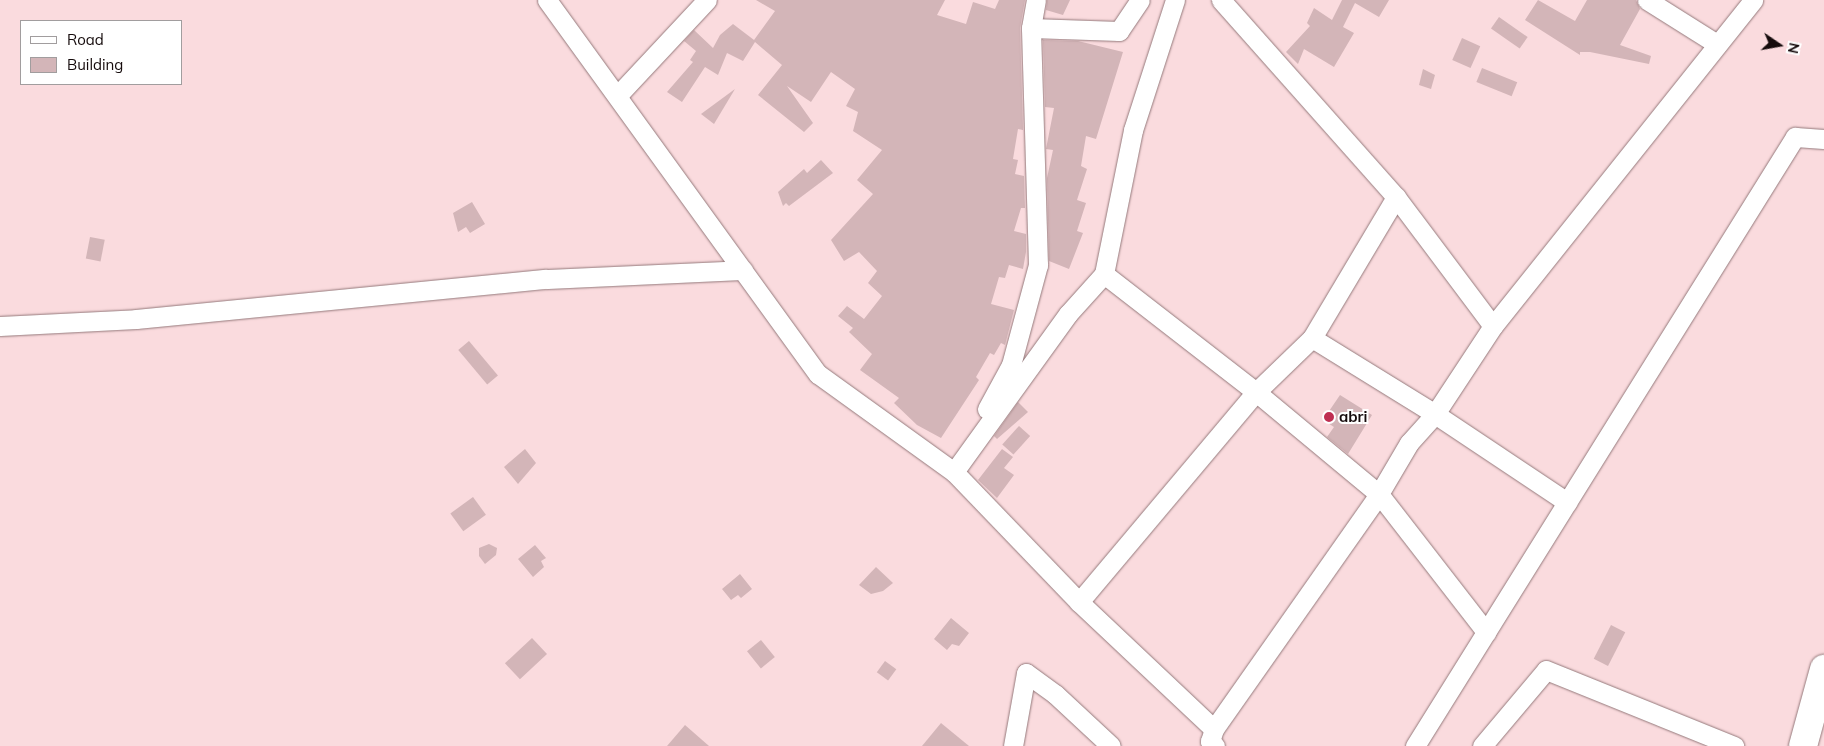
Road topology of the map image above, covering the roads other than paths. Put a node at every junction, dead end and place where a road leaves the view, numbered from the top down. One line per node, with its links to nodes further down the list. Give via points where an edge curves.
1 (547, 0): 11 (street)
2 (707, 0): 11 (street)
3 (1036, 0): 9 (street)
4 (1140, 0): 9 (street, via 1119,31)
5 (1176, 0): 15 (street, via 1133,130)
6 (1221, 0): 13 (street)
7 (1647, 0): 10 (street)
8 (1753, 0): 10 (street)
9 (1031, 28): 21 (street, via 1038,265 1011,365)
10 (1717, 44): 17 (street)
11 (618, 95): 14 (street)
12 (1824, 139): 23 (street, via 1795,137)
13 (1396, 197): 17 (street); 18 (street)
14 (743, 270): 16 (street, via 546,279 136,319); 21 (street, via 818,374)
15 (1104, 274): 19 (street); 21 (street, via 1068,314)
16 (0, 326)
17 (1493, 326): 20 (street)
18 (1312, 338): 19 (street); 20 (street)
19 (1256, 392): 22 (street); 24 (street)
20 (1435, 414): 22 (street, via 1409,444); 23 (street)
21 (954, 472): 24 (street)
22 (1379, 494): 25 (street); 27 (street)
23 (1567, 502): 25 (street)
24 (1079, 602): 27 (street)
25 (1486, 632): 30 (street)
26 (1824, 669): 33 (main road)
27 (1214, 737)
28 (1014, 746): 29 (street, via 1026,673 1055,694)
29 (1111, 746)
30 (1415, 746)
31 (1482, 746): 32 (street, via 1546,670)
32 (1734, 746)
33 (1803, 746)

